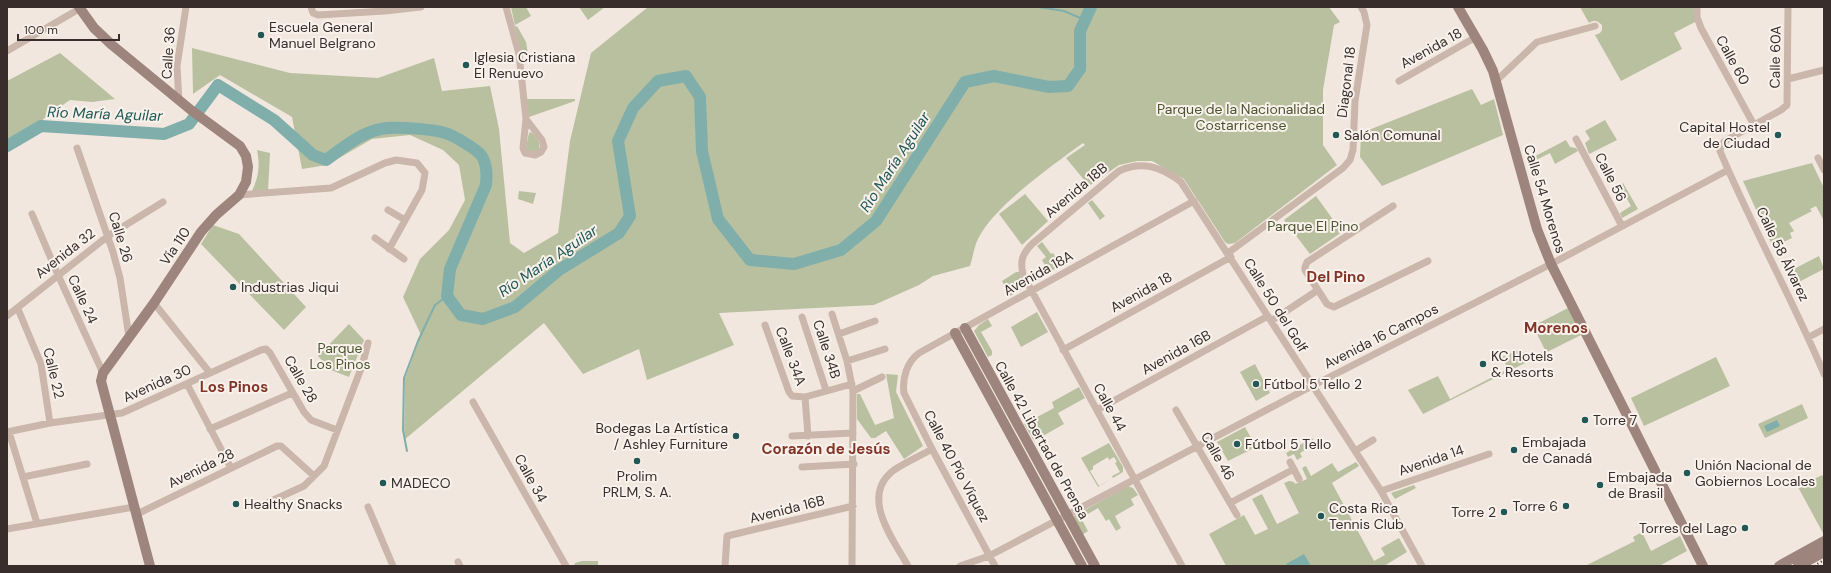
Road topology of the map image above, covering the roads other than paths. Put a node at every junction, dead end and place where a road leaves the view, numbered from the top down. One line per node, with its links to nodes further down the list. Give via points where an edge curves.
1 (186, 7): 18 (street, Calle 36, via 177,66)
2 (421, 7): 10 (street, via 318,15)
3 (506, 7): 19 (street, via 519,54)
4 (1361, 7): 24 (street, Diagonal 18, via 1366,25 1357,78 1353,150)
5 (1458, 7): 12 (main road, Calle 54 Morenos)
6 (1697, 7): 20 (street, Calle 60, via 1701,28)
7 (1796, 7): 9 (street)
8 (79, 8): 13 (street); 18 (main road, Vía 110, via 103,37)
9 (1788, 8): 15 (street, Calle 60A)
10 (312, 10)
11 (1595, 26): 17 (street, via 1538,42)
12 (1476, 37): 16 (street, Avenida 18); 17 (main road, Calle 54 Morenos)
13 (7, 51)
14 (1824, 70): 15 (street)
15 (1788, 79): 20 (street, Calle 60A, via 1785,108)
16 (1399, 81)
17 (1496, 81): 42 (main road, Calle 54 Morenos, via 1537,229)
18 (179, 101): 27 (main road, Vía 110, via 240,146 246,156 248,167 246,182)
19 (526, 119): 19 (street, via 523,148 525,152 535,155 544,147 542,140)
20 (1754, 125): 25 (street, Calle 58 Álvarez, via 1730,137 1721,145 1720,151)
21 (1576, 139): 34 (street, Calle 56)
22 (77, 148): 35 (street, Calle 26)
23 (1818, 158): 26 (street)
24 (1350, 160): 38 (street, Avenida 18)
25 (1728, 170): 34 (street, Avenida 16 Campos); 59 (street, Calle 58 Álvarez)
26 (1824, 170)
27 (238, 195): 33 (street, via 332,188 385,163 396,160 409,161 420,165 425,173 425,182); 46 (main road, Vía 110, via 201,232)
28 (163, 202): 35 (street, Avenida 32)
29 (1194, 202): 38 (street, Calle 50 del Golf); 40 (street, Avenida 18B, via 1181,182 1161,169 1150,166 1127,167 1032,244 1024,252); 45 (street, Avenida 18A)
30 (1393, 206): 44 (street, via 1305,264 1305,270)
31 (388, 210): 33 (street)
32 (32, 214): 43 (street, Calle 24)
33 (405, 220): 37 (street)
34 (1622, 226): 42 (street, Avenida 16 Campos)
35 (108, 236): 43 (street, Avenida 32); 58 (street, Calle 26, via 120,278)
36 (375, 238): 37 (street)
37 (390, 249): 39 (street)
38 (1229, 255): 51 (street, Calle 50 del Golf); 63 (street, Avenida 18)
39 (404, 259)
40 (1022, 259): 45 (street, Calle 44, via 1023,275)
41 (1428, 261): 44 (street, via 1336,306 1330,306)
42 (1551, 264): 71 (street, Avenida 16 Campos); 128 (main road, Calle 54 Morenos)
43 (58, 275): 47 (street, Avenida 32); 65 (street, Calle 24)
44 (1318, 290): 51 (street, Avenida 16B)
45 (1032, 291): 54 (street, Avenida 18A); 63 (street, Calle 44)
46 (154, 303): 58 (main road, Vía 110); 66 (street)
47 (18, 309): 49 (street, Avenida 32); 80 (street, Calle 22, via 41,364)
48 (832, 314): 57 (street)
49 (7, 316)
50 (802, 317): 73 (street, Calle 34B)
51 (1270, 319): 71 (street, Calle 50 del Golf); 77 (street, Avenida 16B)
52 (875, 321): 57 (street)
53 (765, 325): 75 (street, Calle 34A, via 789,392 792,396)
54 (966, 328): 56 (street, Avenida 18A); 108 (main road, Calle 42 Libertad de Prensa)
55 (1824, 329): 59 (street)
56 (955, 333): 68 (street, Avenida 18A, via 915,356); 110 (main road, Calle 42 Libertad de Prensa)
57 (839, 334): 64 (street)
58 (130, 336): 65 (main road, Vía 110)
59 (1809, 337): 67 (street, Calle 58 Álvarez)
60 (368, 343): 82 (street, via 362,366)
61 (266, 349): 66 (street, Avenida 30); 74 (street, Calle 28)
62 (886, 349): 64 (street)
63 (1064, 350): 77 (street, Calle 44)
64 (847, 361): 72 (street)
65 (103, 373): 79 (main road, via 101,387)
66 (210, 373): 70 (street, Avenida 30)
67 (1824, 374)
68 (904, 376): 89 (street, Calle 40 Pío Víquez, via 904,393)
69 (882, 377): 72 (street)
70 (187, 384): 79 (street, Avenida 30, via 122,413); 81 (street)
71 (1312, 386): 88 (street, Avenida 16 Campos); 90 (street, Calle 50 del Golf)
72 (853, 388): 73 (street); 84 (street)
73 (826, 390): 75 (street)
74 (292, 393): 81 (street); 82 (street, Calle 28, via 311,420)
75 (805, 396): 86 (street, Calle 34A)
76 (474, 402): 118 (street, Calle 34)
77 (1097, 410): 100 (street, Calle 44)
78 (1176, 410): 88 (street, Calle 46)
79 (109, 414): 80 (street, Avenida 30); 107 (main road)
80 (50, 423): 83 (street, Avenida 30)
81 (210, 429): 96 (street)
82 (337, 430): 98 (street, via 324,466)
83 (8, 432): 99 (street)
84 (853, 433): 86 (street); 94 (street)
85 (792, 436): 86 (street)
86 (808, 436)
87 (1373, 440): 90 (street)
88 (1198, 446): 100 (street, Avenida 16 Campos); 104 (street, Calle 46)
89 (932, 449): 115 (street, Calle 40 Pío Víquez); 121 (street, via 894,470 886,479 879,495 882,520)
90 (1355, 451): 102 (street, Calle 50 del Golf)
91 (1489, 454): 102 (street, Avenida 14)
92 (1290, 462): 97 (street)
93 (87, 464): 99 (street)
94 (854, 464): 95 (street); 105 (street)
95 (802, 467)
96 (231, 468): 98 (street, Avenida 28, via 281,446); 107 (street, Avenida 28)
97 (1294, 469): 101 (street); 104 (street)
98 (314, 476): 103 (street, via 304,486)
99 (23, 477): 111 (street)
100 (1135, 479): 108 (street, Avenida 16 Campos); 126 (street, Calle 44)
101 (1299, 479)
102 (1381, 491): 127 (street, Calle 50 del Golf)
103 (269, 502)
104 (1230, 503): 109 (street, Calle 46)
105 (853, 506): 119 (street, Avenida 16B, via 727,536); 120 (street)
106 (368, 508): 117 (street)
107 (136, 510): 111 (street, Avenida 28); 116 (main road)
108 (1067, 515): 110 (street, Avenida 16 Campos); 125 (main road, Calle 42 Libertad de Prensa)
109 (1237, 515)
110 (1056, 520): 115 (street, Avenida 16 Campos); 124 (main road, Calle 42 Libertad de Prensa)
111 (37, 523): 112 (street, Avenida 28)
112 (7, 528)
113 (1824, 541): 129 (main road)
114 (1824, 552): 130 (main road)
115 (989, 556): 122 (street, Avenida 16 Campos); 123 (street, Calle 40 Pío Víquez)
116 (150, 566)
117 (393, 566)
118 (566, 566)
119 (725, 566)
120 (852, 566)
121 (908, 566)
122 (960, 566)
123 (995, 566)
124 (1082, 566)
125 (1095, 566)
126 (1182, 566)
127 (1422, 566)
128 (1703, 566)
129 (1779, 566)
130 (1798, 566)

